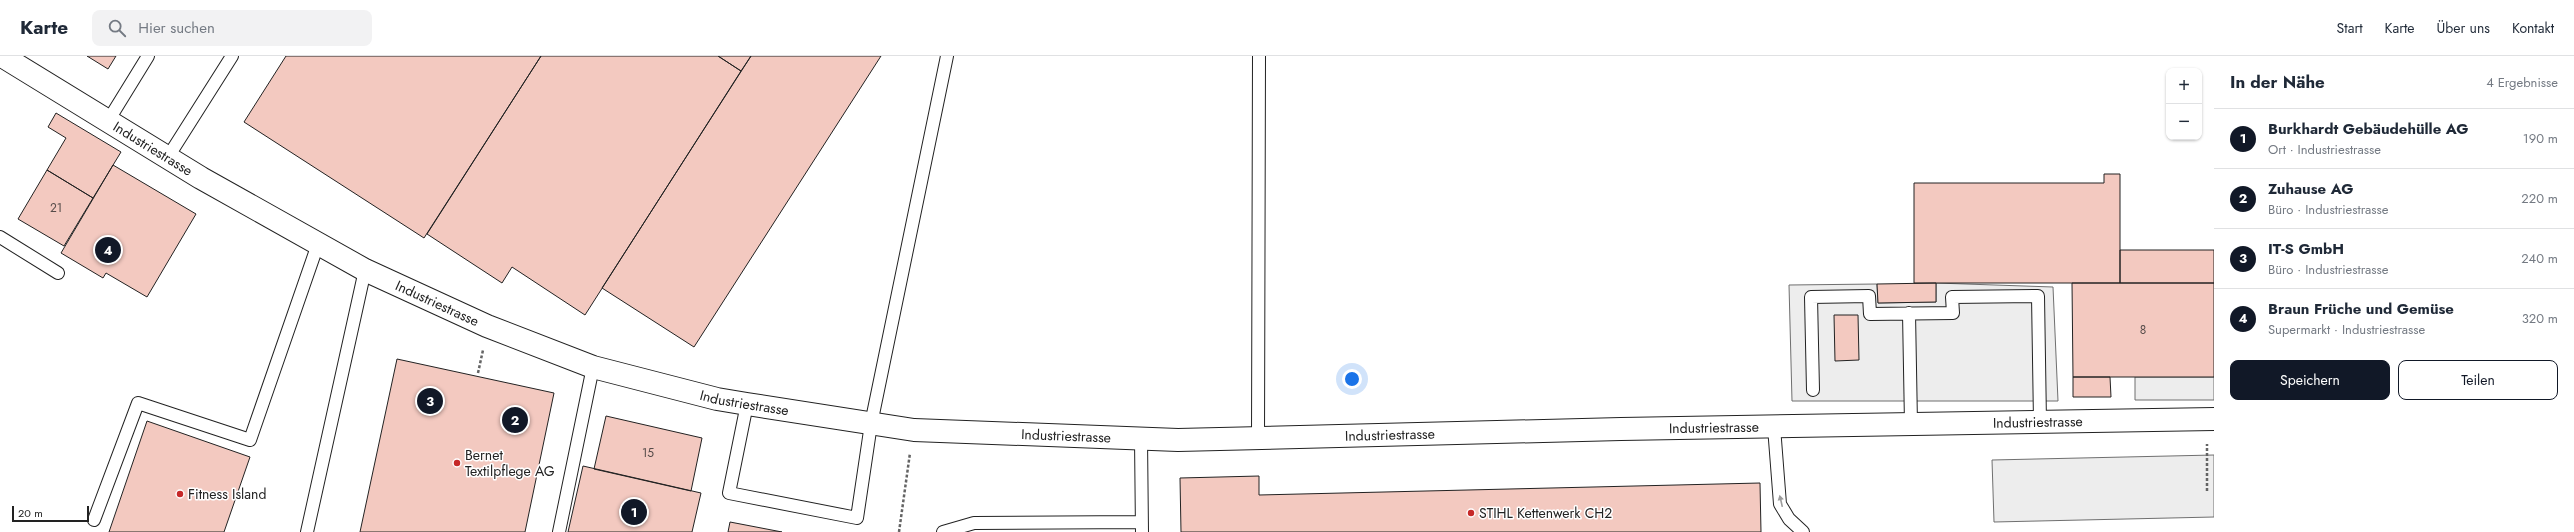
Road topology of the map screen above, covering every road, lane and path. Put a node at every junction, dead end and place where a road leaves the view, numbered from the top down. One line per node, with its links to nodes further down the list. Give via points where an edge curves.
1 (2, 56): 6 (street, Industriestrasse)
2 (148, 56): 6 (lane)
3 (232, 56): 7 (lane)
4 (947, 56): 18 (lane)
5 (1259, 56): 22 (lane)
6 (108, 121): 7 (street, Industriestrasse)
7 (168, 157): 9 (street, Industriestrasse)
8 (0, 237): 11 (lane)
9 (318, 244): 10 (street, Industriestrasse); 25 (lane, via 250,440 138,403)
10 (365, 270): 13 (street, Industriestrasse, via 487,326); 27 (lane)
11 (58, 273)
12 (1908, 313): 14 (lane, via 1870,314 1869,296 1811,297); 17 (lane, via 1953,313 1952,297 2038,296); 19 (lane)
13 (593, 367): 15 (street, Industriestrasse, via 717,399); 28 (lane)
14 (1813, 390)
15 (747, 404): 18 (street, Industriestrasse); 18 (lane, via 728,494 857,518)
16 (2210, 419): 17 (street, Industriestrasse); 24 (path)
17 (2040, 422): 19 (street, Industriestrasse)
18 (871, 424): 21 (street, Industriestrasse)
19 (1911, 424): 20 (street, Industriestrasse)
20 (1774, 426): 22 (street, Industriestrasse); 31 (lane, one-way to 20, via 1789,519 1780,504)
21 (914, 430): 23 (street, Industriestrasse); 29 (path)
22 (1258, 438): 23 (street, Industriestrasse)
23 (1141, 439): 26 (lane)
24 (2207, 491)
25 (94, 520)
26 (1142, 527): 30 (lane, via 974,524)
27 (307, 532)
28 (559, 532)
29 (899, 532)
30 (944, 532)
31 (1803, 532)

